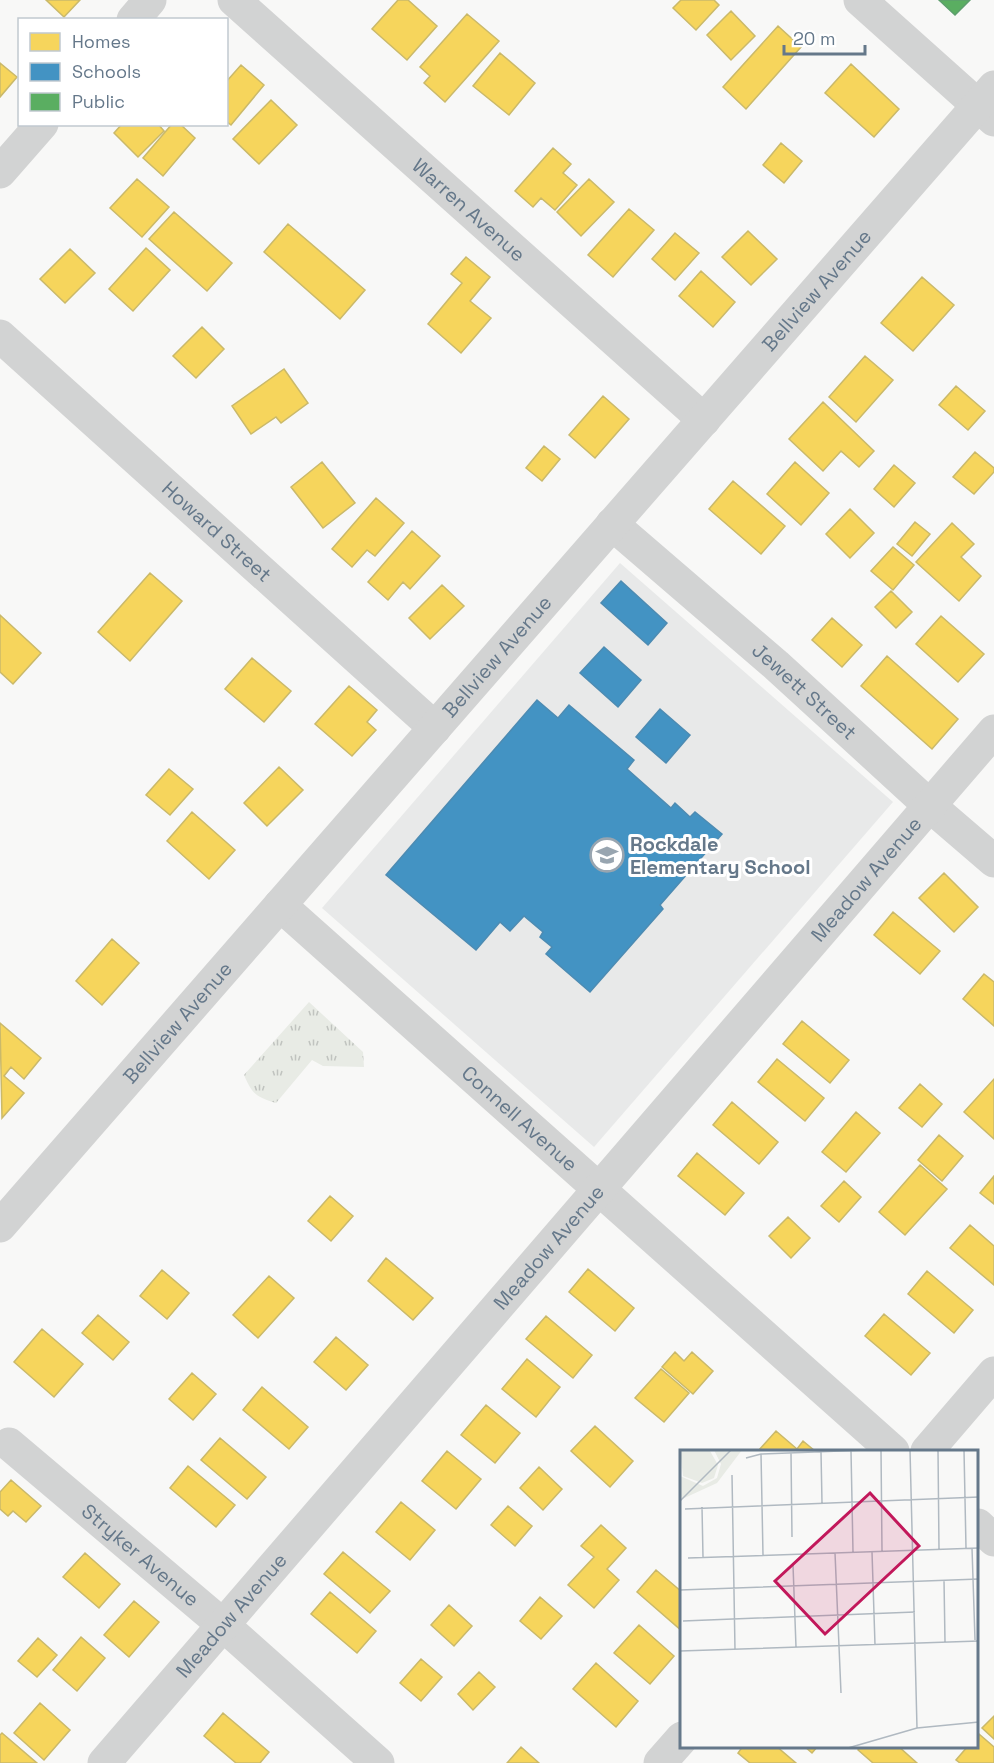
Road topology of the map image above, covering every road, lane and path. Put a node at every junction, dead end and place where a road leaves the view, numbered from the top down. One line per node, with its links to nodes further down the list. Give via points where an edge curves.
1 (150, 0): 4 (street)
2 (234, 0): 9 (street, Warren Avenue)
3 (860, 0): 5 (street)
4 (135, 18)
5 (989, 104): 9 (street, Bellview Avenue)
6 (40, 126): 7 (street)
7 (0, 172)
8 (0, 336): 11 (street, Howard Street)
9 (704, 420): 10 (street, Bellview Avenue)
10 (612, 524): 11 (street, Bellview Avenue); 13 (street, Jewett Street, via 776,665)
11 (435, 728): 15 (street, Bellview Avenue)
12 (994, 731): 13 (street, Meadow Avenue)
13 (930, 806): 14 (street, Jewett Street); 16 (street, Meadow Avenue)
14 (994, 861)
15 (280, 905): 16 (street, Connell Avenue); 17 (street, Bellview Avenue)
16 (598, 1190): 20 (street, Connell Avenue); 24 (street, Meadow Avenue)
17 (0, 1226)
18 (994, 1373): 21 (street)
19 (9, 1444): 24 (street, Stryker Avenue)
20 (892, 1450)
21 (928, 1450)
22 (979, 1526): 23 (street)
23 (994, 1540)
24 (223, 1625): 26 (street, Meadow Avenue); 27 (street, Stryker Avenue)
25 (680, 1740): 28 (street)
26 (104, 1763)
27 (378, 1763)
28 (660, 1763)

